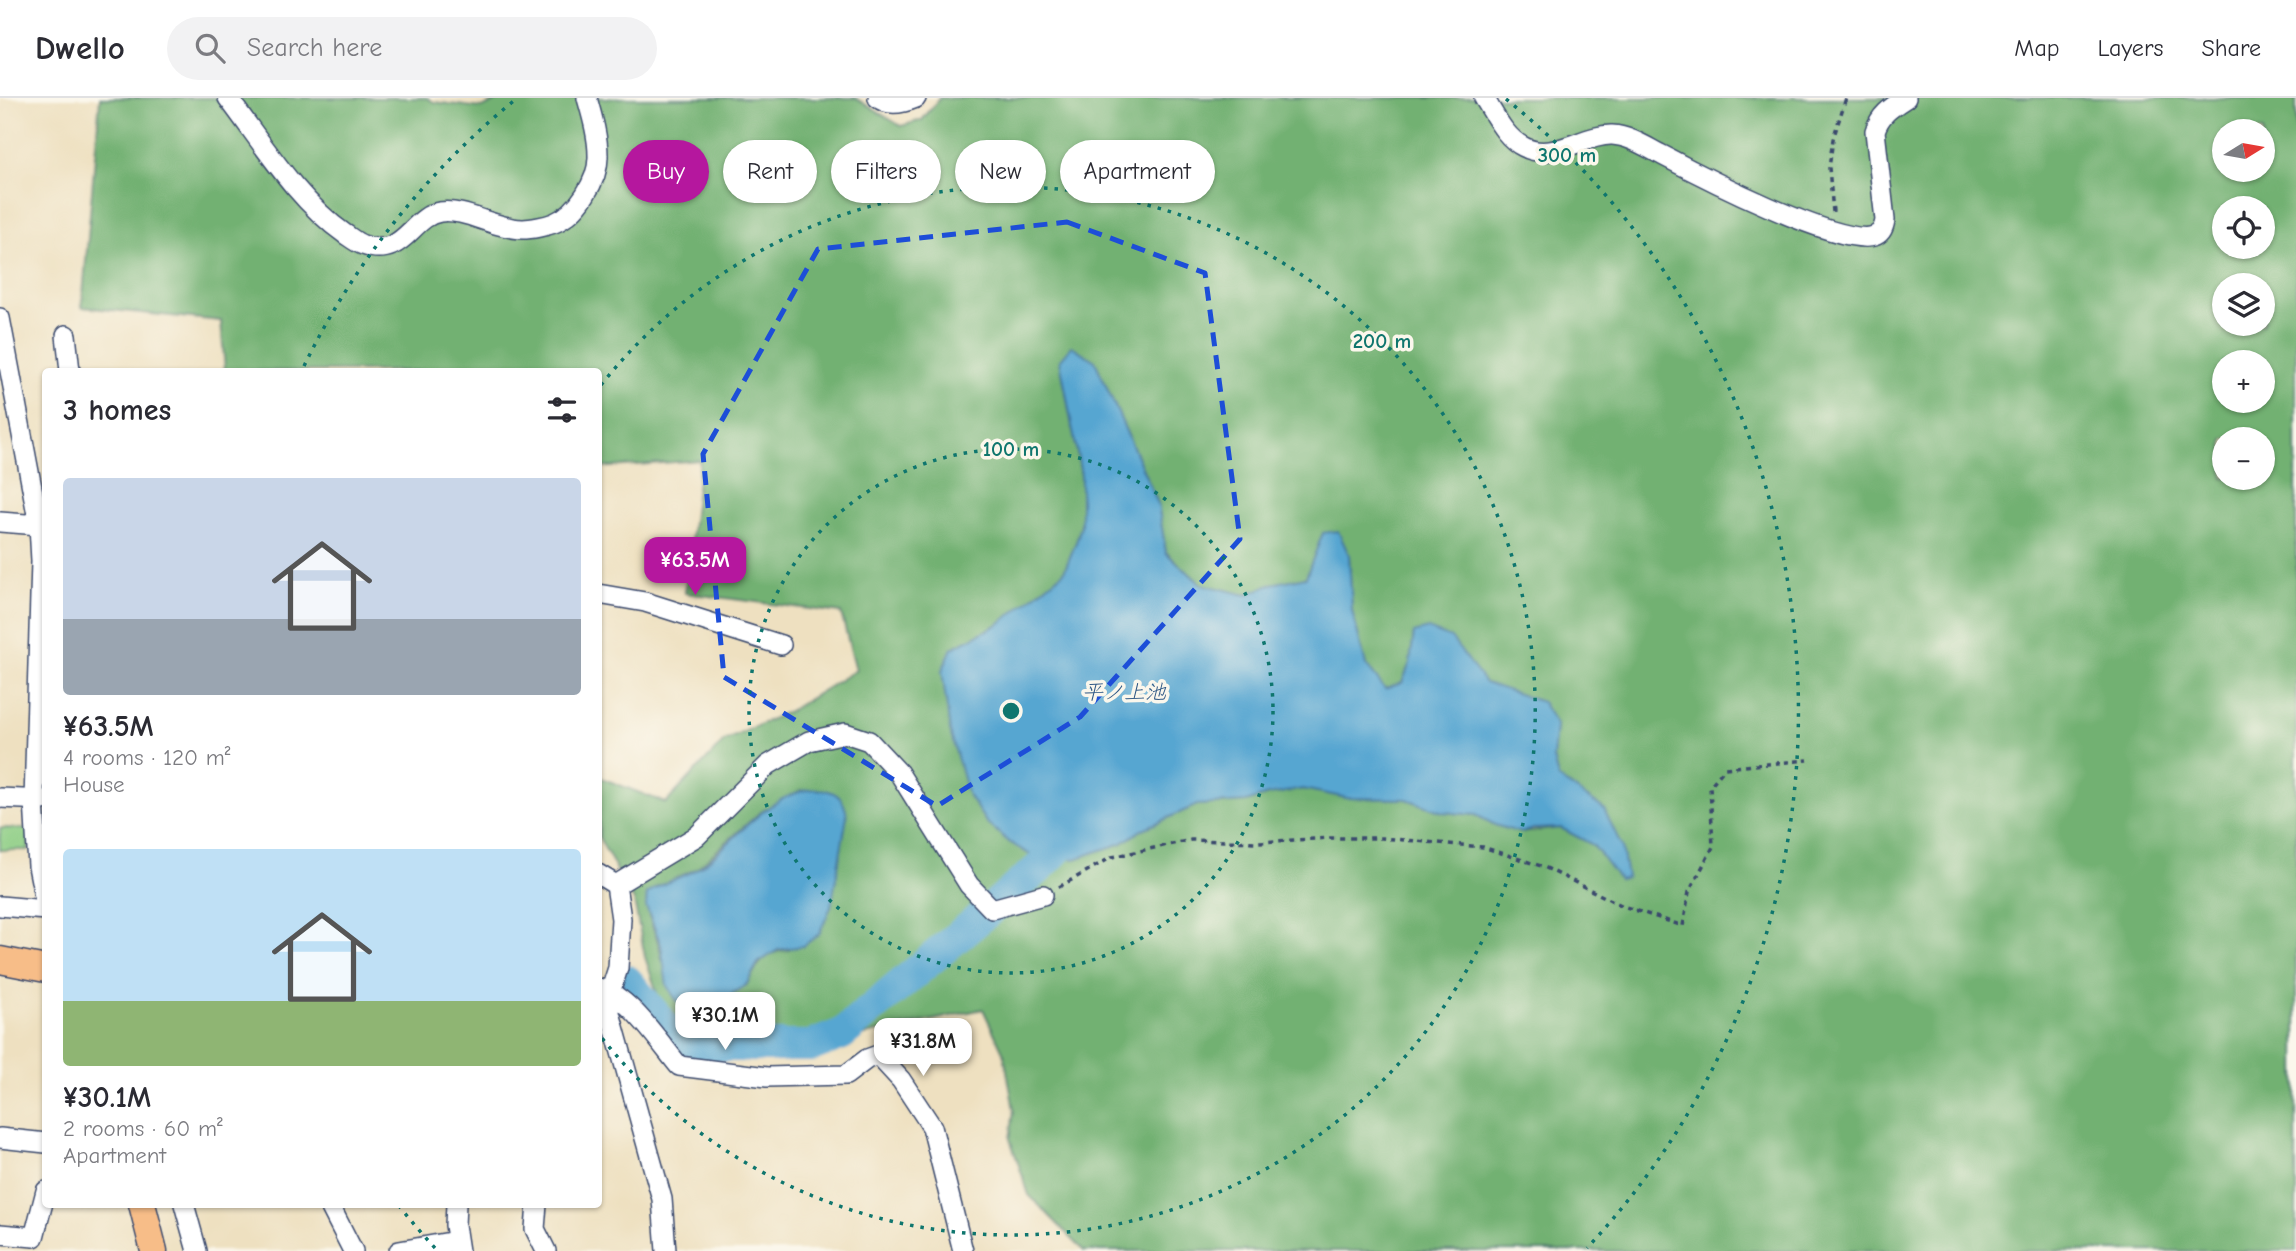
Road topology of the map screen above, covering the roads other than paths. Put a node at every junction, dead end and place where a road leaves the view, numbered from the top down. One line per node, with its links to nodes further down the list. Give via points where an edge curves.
1 (228, 98): 2 (street, via 304,197 332,225 361,245 377,248 402,242 423,220 442,211 523,229 555,223 581,199 599,158)
2 (587, 98)
3 (878, 98): 4 (street, via 895,104)
4 (916, 98)
5 (1484, 98): 6 (street, via 1504,130 1523,147 1556,149 1612,135 1632,139 1718,185 1835,234 1859,237 1874,236 1883,229 1875,131 1887,111)
6 (1906, 98)
7 (0, 318): 10 (street)
8 (66, 335): 9 (street)
9 (70, 368)
10 (40, 514): 11 (street); 12 (street)
11 (0, 522)
12 (42, 555)
13 (602, 595): 14 (street, via 645,602)
14 (781, 645)
15 (42, 673): 17 (street)
16 (0, 798): 17 (street)
17 (40, 800): 20 (street, via 38,866)
18 (602, 876): 19 (street)
19 (616, 885): 21 (street, via 697,836 768,765 809,741 845,733 869,741 899,773 969,885 992,909); 26 (street, via 621,919 618,968)
20 (42, 887)
21 (1043, 895)
22 (0, 906): 23 (street)
23 (42, 908)
24 (0, 960): 25 (main road)
25 (42, 968)
26 (604, 989): 43 (street, via 662,1199); 44 (street, via 638,1015 679,1066 767,1077 846,1075 878,1055 932,1127)
27 (0, 1138): 28 (street)
28 (42, 1143)
29 (42, 1207): 36 (street)
30 (143, 1208): 38 (main road)
31 (185, 1208): 39 (street)
32 (331, 1208): 40 (street)
33 (456, 1208): 37 (street)
34 (537, 1208): 42 (street, via 535,1229)
35 (0, 1234): 36 (street)
36 (33, 1244)
37 (458, 1246): 41 (street)
38 (154, 1251)
39 (197, 1251)
40 (353, 1251)
41 (399, 1251)
42 (545, 1251)
43 (667, 1251)
44 (963, 1251)

